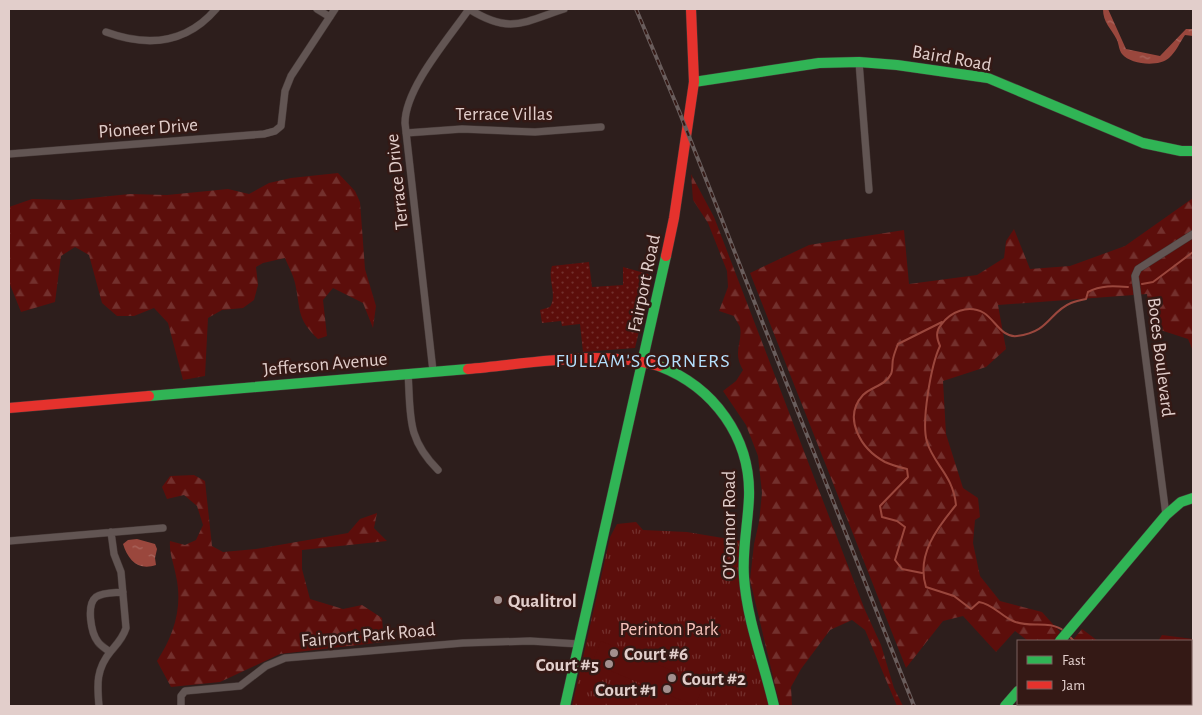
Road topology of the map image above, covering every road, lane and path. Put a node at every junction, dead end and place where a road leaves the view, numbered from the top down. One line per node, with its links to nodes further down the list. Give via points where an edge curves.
1 (216, 9): 8 (street, via 188,32 168,40 136,41)
2 (317, 9): 7 (street)
3 (335, 9): 7 (street)
4 (469, 9): 5 (street, via 491,21 511,25); 12 (street, Terrace Drive, via 410,96 406,108)
5 (564, 9)
6 (691, 9): 10 (street, Fairport Road)
7 (330, 17): 14 (street, Pioneer Drive, via 291,76 285,91 284,119 277,130 264,134)
8 (106, 32)
9 (859, 62): 10 (street, Baird Road, via 795,66); 13 (street, Baird Road, via 988,78 1143,143); 15 (street)
10 (694, 82): 17 (street, Fairport Road, via 674,218)
11 (601, 127): 12 (street, Terrace Villas, via 535,132 462,129)
12 (406, 133): 18 (street, Terrace Drive)
13 (1193, 151)
14 (9, 154)
15 (870, 190)
16 (1193, 234): 23 (street, Boces Boulevard, via 1136,272)
17 (644, 361): 18 (street, Jefferson Avenue, via 613,357); 29 (street, Fairport Road); 35 (street, O'Connor Road, via 675,372 699,386 724,412 737,434 748,472 746,591)
18 (433, 371): 19 (street, Jefferson Avenue)
19 (408, 373): 20 (street, Jefferson Avenue); 21 (street, via 414,438)
20 (9, 408)
21 (438, 470)
22 (1193, 498): 23 (street, via 1181,502)
23 (1166, 515): 28 (street)
24 (163, 528): 25 (street)
25 (111, 532): 26 (street); 27 (street)
26 (9, 541)
27 (123, 592): 30 (street, via 126,628 124,636); 30 (street, via 101,594 94,598 91,607 93,633)
28 (1062, 639)
29 (579, 644): 32 (street, Fairport Park Road, via 530,641 463,643 285,658 270,663 240,686 185,691); 34 (street, Fairport Road)
30 (110, 652): 33 (street, via 99,668)
31 (1017, 691): 36 (street)
32 (181, 705)
33 (99, 706)
34 (565, 706)
35 (774, 706)
36 (1005, 706)

